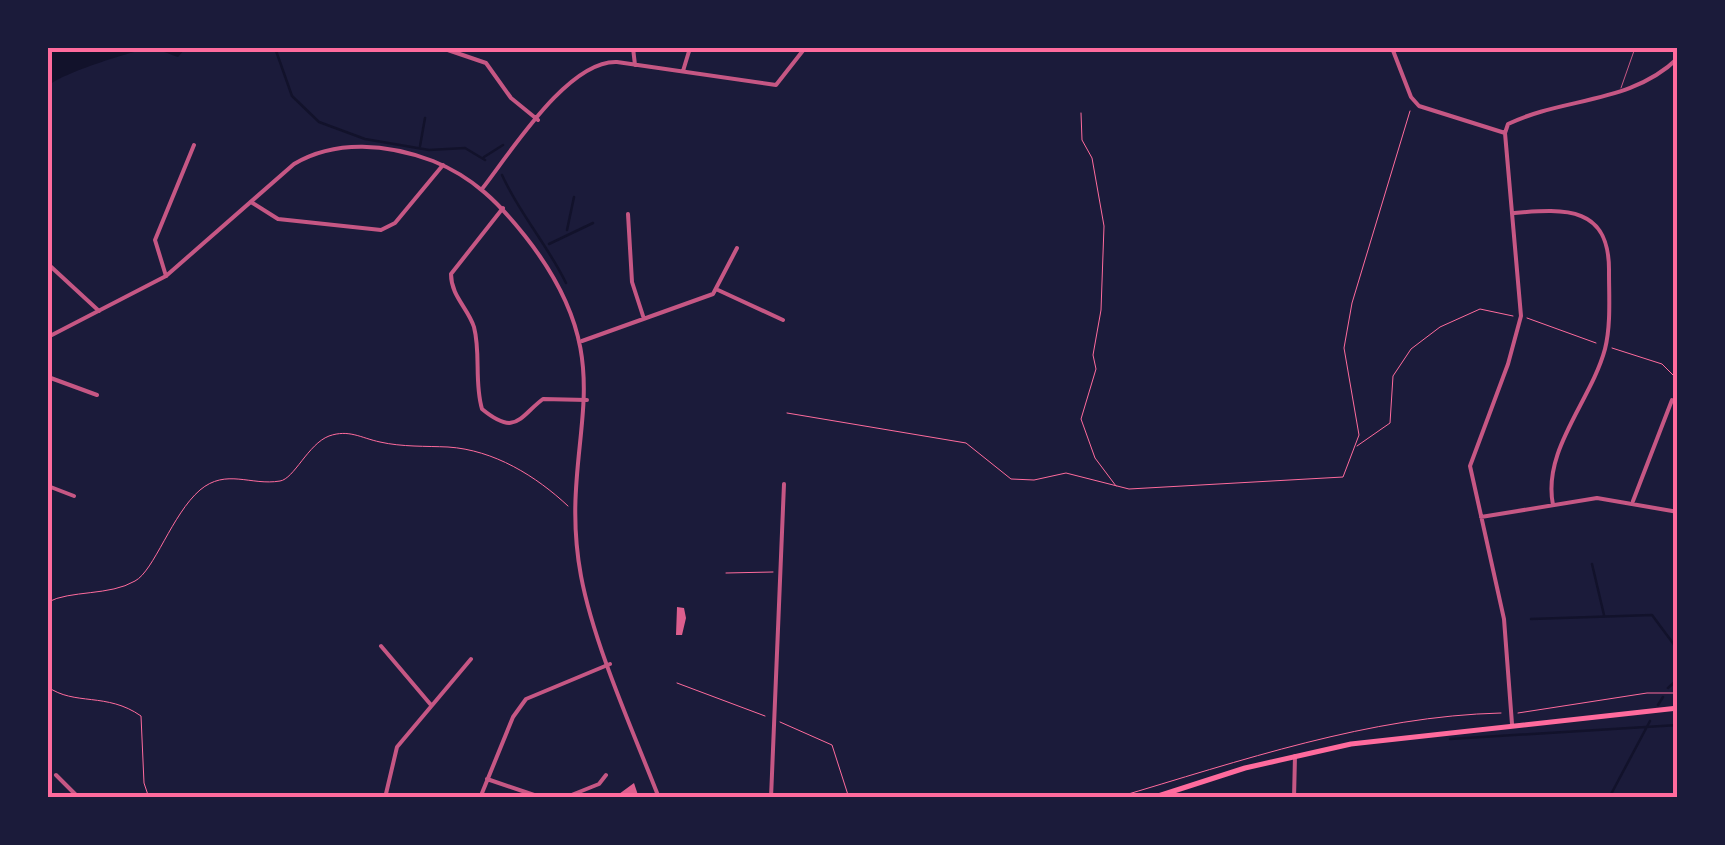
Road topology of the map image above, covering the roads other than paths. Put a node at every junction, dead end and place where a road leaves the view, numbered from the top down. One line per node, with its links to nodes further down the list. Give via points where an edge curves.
1 (442, 48): 11 (street, via 486,63 511,98)
2 (633, 48): 8 (street)
3 (690, 48): 9 (street)
4 (805, 48): 9 (street, via 776,85)
5 (1392, 48): 12 (street, via 1419,106)
6 (1635, 48): 10 (lane)
7 (1678, 58): 10 (street, via 1660,74)
8 (635, 65): 9 (street); 11 (street, via 591,66)
9 (683, 71)
10 (1620, 91): 12 (street, via 1542,110 1508,124)
11 (538, 120): 15 (street)
12 (1505, 133): 18 (street)
13 (194, 145): 22 (street, via 155,240)
14 (444, 166): 15 (street); 16 (street, via 394,151 333,147 294,164); 16 (street, via 381,230 278,219)
15 (482, 188): 17 (street)
16 (250, 202): 22 (street)
17 (503, 208): 28 (street, via 562,292); 31 (street, via 451,274 474,327 482,409 515,423 543,399)
18 (1514, 213): 37 (street, via 1568,209 1610,248 1606,346 1549,477); 39 (street, via 1520,316 1470,460)
19 (628, 214): 25 (street, via 632,282)
20 (737, 248): 23 (street)
21 (48, 264): 24 (street)
22 (166, 276): 24 (street)
23 (718, 290): 25 (street); 26 (street)
24 (99, 311): 27 (street)
25 (644, 319): 28 (street)
26 (783, 320)
27 (48, 337)
28 (582, 341): 31 (street)
29 (48, 377): 30 (street)
30 (98, 396)
31 (586, 400): 42 (street, via 577,548)
32 (1672, 400): 36 (street)
33 (784, 484): 56 (street)
34 (48, 486): 35 (street)
35 (74, 496)
36 (1633, 501): 37 (street); 38 (street)
37 (1552, 505): 39 (street)
38 (1678, 512)
39 (1481, 518): 45 (street, via 1504,619)
40 (381, 646): 43 (street)
41 (471, 660): 43 (street)
42 (610, 664): 49 (street, via 526,699); 55 (street)
43 (431, 706): 51 (street, via 396,747)
44 (1678, 708): 45 (main road)
45 (1512, 724): 46 (main road)
46 (1295, 756): 57 (main road); 58 (street)
47 (56, 775): 50 (street)
48 (606, 775): 54 (street)
49 (488, 780): 52 (street); 53 (street)
50 (79, 798)
51 (385, 798)
52 (480, 798)
53 (543, 798)
54 (564, 798)
55 (659, 798)
56 (771, 798)
57 (1152, 798)
58 (1294, 798)

